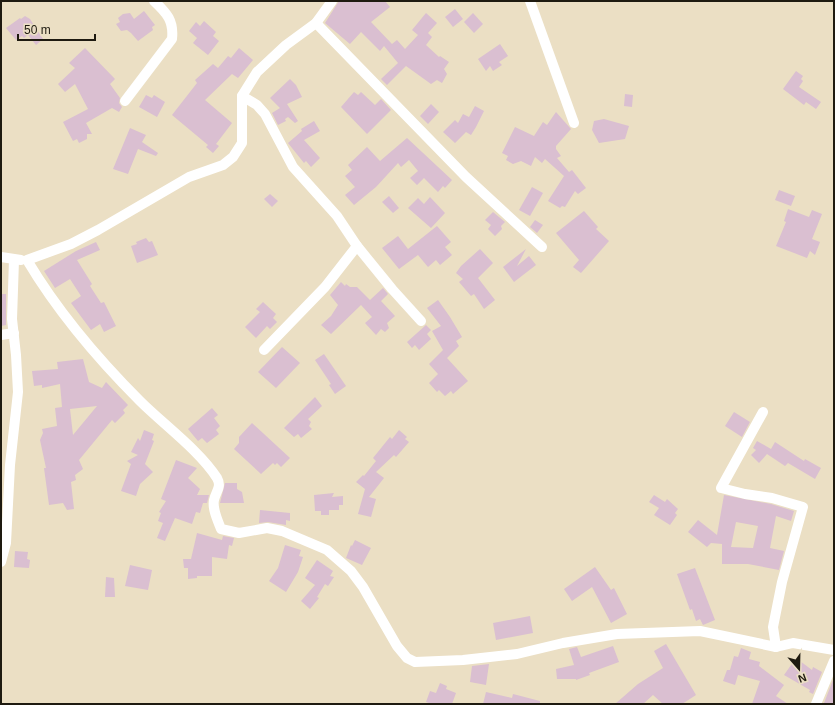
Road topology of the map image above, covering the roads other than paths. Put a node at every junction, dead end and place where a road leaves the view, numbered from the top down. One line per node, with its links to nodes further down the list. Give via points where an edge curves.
1 (154, 1): 6 (street, via 168,14 173,30 172,39)
2 (332, 1): 4 (street)
3 (530, 1): 7 (street)
4 (316, 23): 5 (street, via 286,45 257,72); 9 (street, via 466,177)
5 (242, 96): 8 (street, via 257,105 265,114 293,167 337,216); 12 (street, via 242,142 223,165 189,177 71,244)
6 (125, 101)
7 (574, 123)
8 (357, 246): 13 (street); 16 (street, via 325,287)
9 (542, 247)
10 (1, 257): 11 (street)
11 (14, 260): 12 (street); 14 (street)
12 (27, 260): 19 (street, via 42,285 88,347 214,473 219,480 220,489 214,500 216,517 222,529 239,533 267,528 282,531 327,550 355,576 406,658 415,662 463,660 517,654 617,634 700,631)
13 (421, 321)
14 (14, 333): 15 (street); 18 (street, via 18,392 10,465 6,543)
15 (1, 335)
16 (264, 350)
17 (763, 412): 19 (street, via 720,488 803,507 782,582 773,627)
18 (1, 562)
19 (776, 647): 20 (street, via 793,643)
20 (834, 650)
21 (834, 662): 22 (street)
22 (816, 704)

